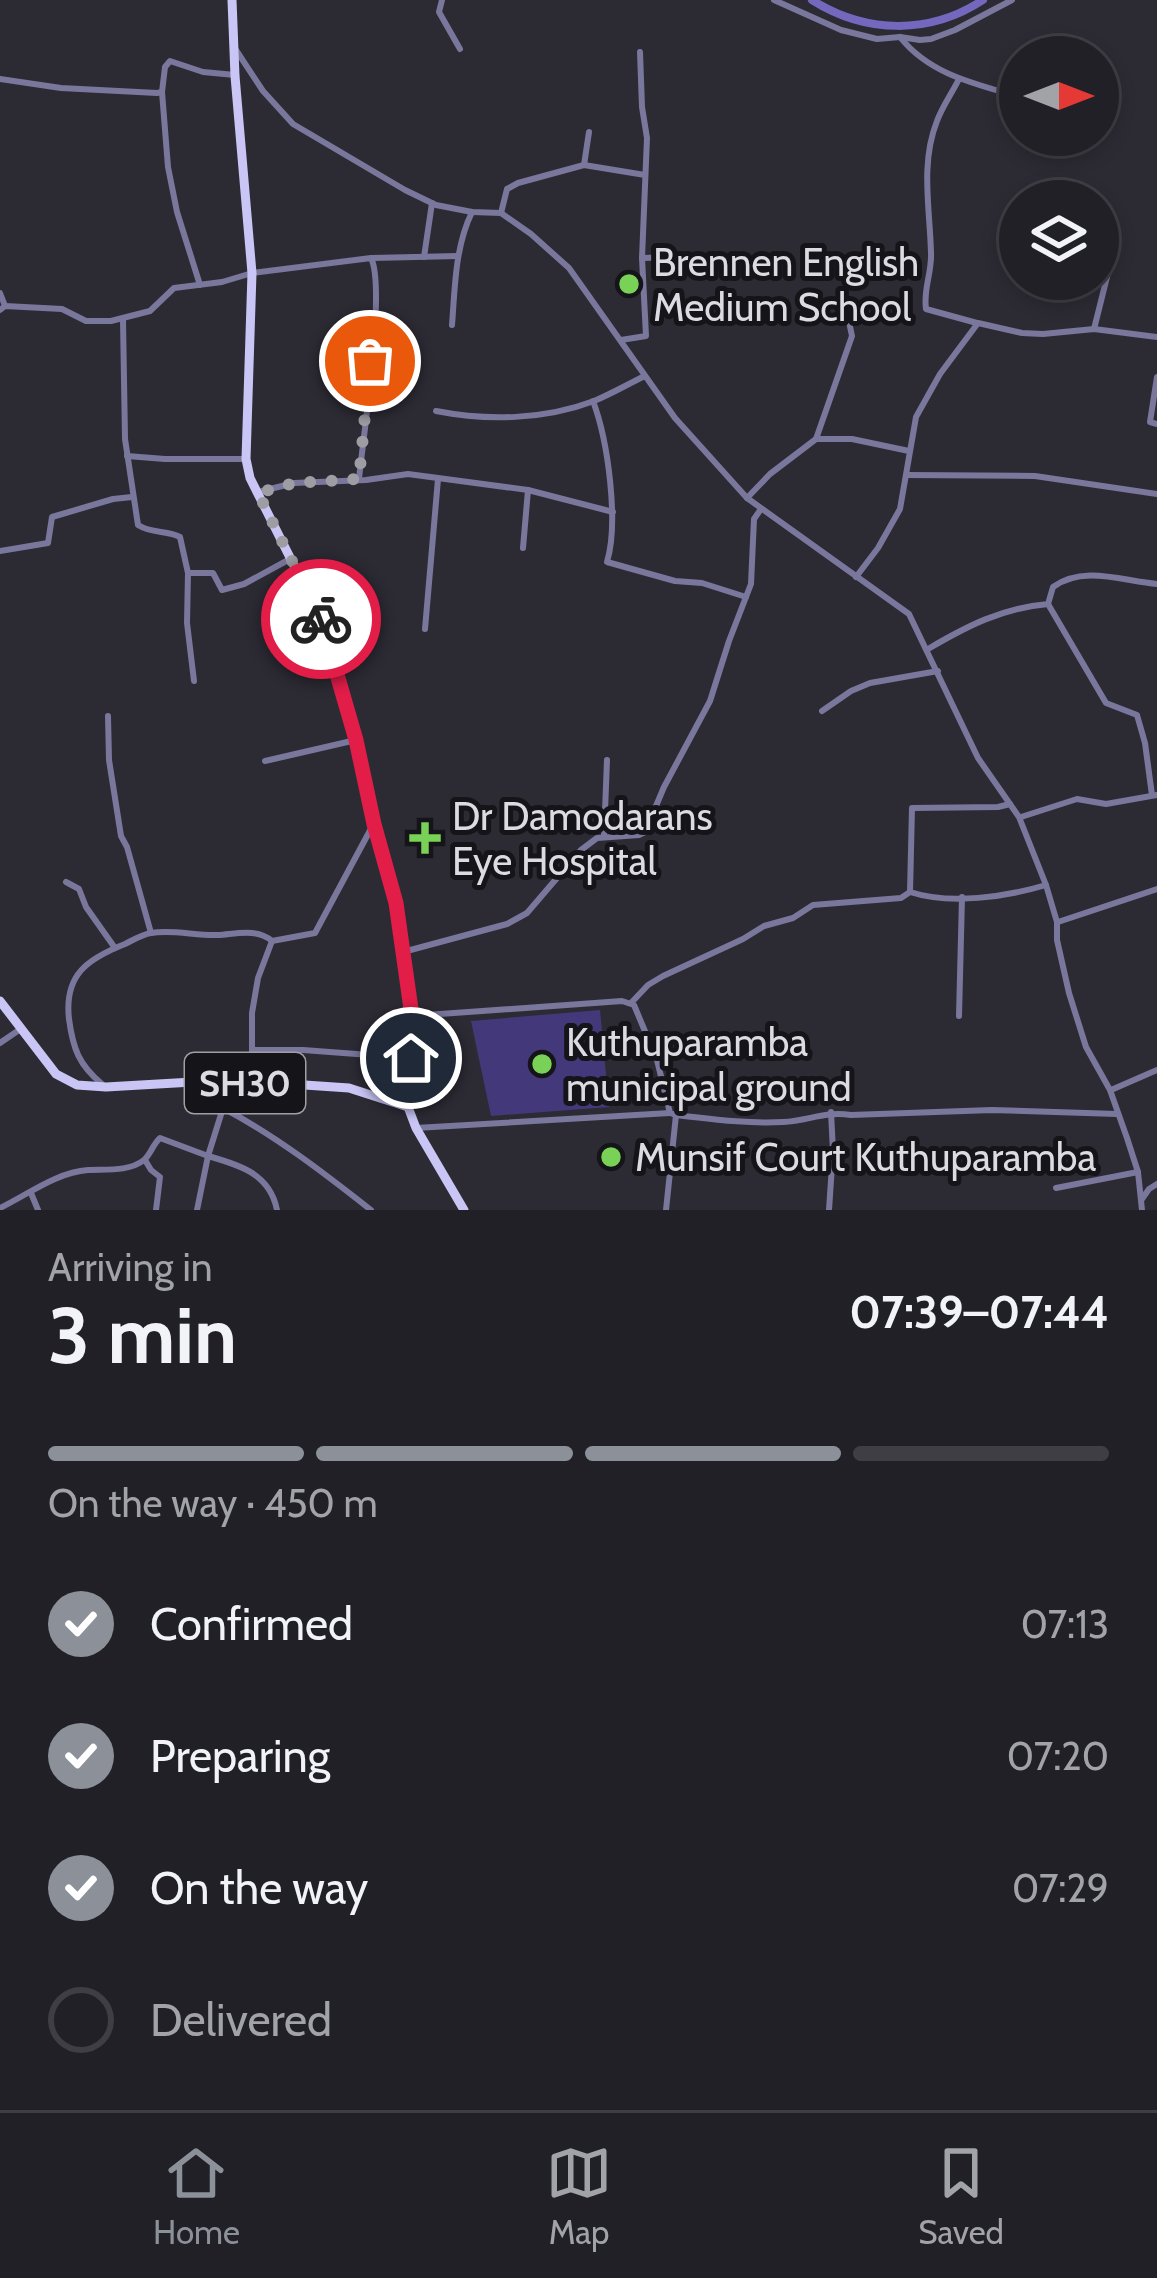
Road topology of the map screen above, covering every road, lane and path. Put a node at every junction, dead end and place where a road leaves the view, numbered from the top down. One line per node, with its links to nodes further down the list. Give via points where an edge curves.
1 (232, 0): 7 (main road)
2 (442, 0): 6 (street, via 439,13)
3 (774, 0): 5 (street, via 842,31)
4 (1012, 0): 5 (street, via 931,39)
5 (900, 37): 11 (street)
6 (460, 49)
7 (236, 50): 9 (main road); 17 (street, via 293,124)
8 (640, 52): 16 (street)
9 (235, 75): 13 (street, via 170,61); 25 (main road)
10 (0, 79): 13 (street)
11 (959, 79): 12 (street); 32 (street, via 935,124 927,170 932,266 924,294 926,309)
12 (999, 91)
13 (162, 92): 26 (street, via 170,178)
14 (589, 132): 15 (street)
15 (584, 165): 16 (street); 19 (street, via 507,189)
16 (645, 175): 24 (street)
17 (432, 203): 18 (street); 20 (street)
18 (472, 212): 19 (street); 21 (street)
19 (501, 213): 36 (street, via 568,268)
20 (424, 256): 21 (street); 23 (street)
21 (458, 256): 33 (street)
22 (675, 257): 24 (street)
23 (371, 258): 25 (street); 47 (street, via 376,298)
24 (642, 258): 36 (street, via 646,336)
25 (252, 273): 26 (street); 45 (main road)
26 (200, 285): 31 (street, via 174,288 150,311)
27 (0, 293): 30 (street)
28 (843, 293): 42 (street, via 852,336)
29 (1101, 300): 34 (street)
30 (3, 308): 31 (street)
31 (123, 320): 44 (street)
32 (978, 323): 34 (street, via 1022,333); 43 (street, via 927,394)
33 (452, 325)
34 (1094, 329): 35 (street)
35 (1157, 337)
36 (621, 340): 37 (street)
37 (645, 376): 39 (street); 53 (street)
38 (1157, 377): 41 (street, via 1150,415)
39 (593, 401): 40 (street, via 521,418); 55 (street)
40 (436, 411)
41 (1157, 424)
42 (816, 439): 43 (street); 53 (street)
43 (909, 451): 46 (street)
44 (127, 455): 45 (street); 52 (street)
45 (246, 459): 50 (main road)
46 (907, 475): 51 (street, via 1035,476); 60 (street, via 900,509)
47 (359, 479): 48 (street); 50 (street)
48 (438, 479): 49 (street); 64 (street)
49 (528, 490): 55 (street); 56 (street)
50 (258, 493): 58 (main road)
51 (1157, 494)
52 (132, 497): 57 (street, via 52,517 48,543); 59 (street, via 138,525 180,537)
53 (747, 498): 54 (street)
54 (761, 509): 60 (street); 62 (street)
55 (613, 512): 62 (street, via 607,562)
56 (523, 548)
57 (0, 551)
58 (290, 559): 59 (street, via 222,590 213,573); 70 (main road, via 326,629)
59 (188, 573): 67 (street)
60 (856, 578): 65 (street, via 909,614)
61 (1157, 584): 63 (street, via 1077,575 1053,587)
62 (746, 597): 77 (street, via 710,701 650,824 639,836)
63 (1048, 604): 65 (street, via 985,617); 73 (street, via 1106,703 1137,715)
64 (425, 629)
65 (928, 649): 66 (street)
66 (938, 671): 68 (street, via 870,682); 74 (street, via 978,758)
67 (194, 681)
68 (822, 711)
69 (108, 716): 84 (street, via 121,836)
70 (356, 740): 72 (street); 76 (main road)
71 (607, 760): 77 (street)
72 (265, 761)
73 (1155, 795): 75 (street, via 1106,804 1077,799)
74 (1012, 804): 75 (street); 81 (street, via 912,808)
75 (1019, 818): 79 (street)
76 (374, 824): 85 (street, via 315,933); 87 (main road)
77 (604, 837): 87 (street, via 581,850 527,913)
78 (66, 882): 86 (street, via 80,889)
79 (1046, 884): 82 (street, via 997,898); 83 (street)
80 (1157, 890): 83 (street)
81 (910, 892): 82 (street); 89 (street, via 813,905 663,976)
82 (962, 896): 91 (street)
83 (1057, 922): 100 (street, via 1086,1047)
84 (151, 933): 85 (street, via 256,933); 86 (street)
85 (272, 941): 94 (street, via 258,978)
86 (115, 948): 99 (street, via 72,980 69,1002 79,1059)
87 (403, 952): 90 (main road)
88 (0, 1001): 92 (main road, SH30)
89 (631, 1003): 90 (street); 104 (street)
90 (412, 1016): 95 (main road)
91 (959, 1016)
92 (22, 1028): 93 (street); 99 (main road, SH30, via 60,1077)
93 (0, 1043)
94 (252, 1050): 95 (street); 98 (street)
95 (411, 1058): 101 (main road)
96 (1157, 1070): 100 (street)
97 (217, 1082): 98 (main road, SH30); 99 (main road, SH30); 102 (street)
98 (252, 1083): 101 (main road, SH30, via 349,1088)
99 (106, 1087)
100 (1110, 1090): 105 (street)
101 (408, 1107): 106 (main road)
102 (223, 1108): 107 (street); 119 (street, via 305,1157)
103 (831, 1112): 104 (street, via 740,1123); 105 (street); 122 (street)
104 (673, 1113): 106 (street); 121 (street)
105 (1117, 1114): 109 (street)
106 (416, 1128): 120 (main road)
107 (208, 1156): 108 (street, via 160,1138); 117 (street); 118 (street, via 254,1173 273,1191)
108 (145, 1160): 112 (street, via 73,1173); 116 (street, via 160,1177)
109 (1138, 1172): 111 (street); 113 (street)
110 (1157, 1184): 113 (street)
111 (1056, 1188)
112 (31, 1193): 114 (street); 115 (street)
113 (1141, 1206)
114 (0, 1208)
115 (38, 1210)
116 (156, 1210)
117 (197, 1210)
118 (277, 1210)
119 (371, 1210)
120 (464, 1210)
121 (666, 1210)
122 (829, 1210)

